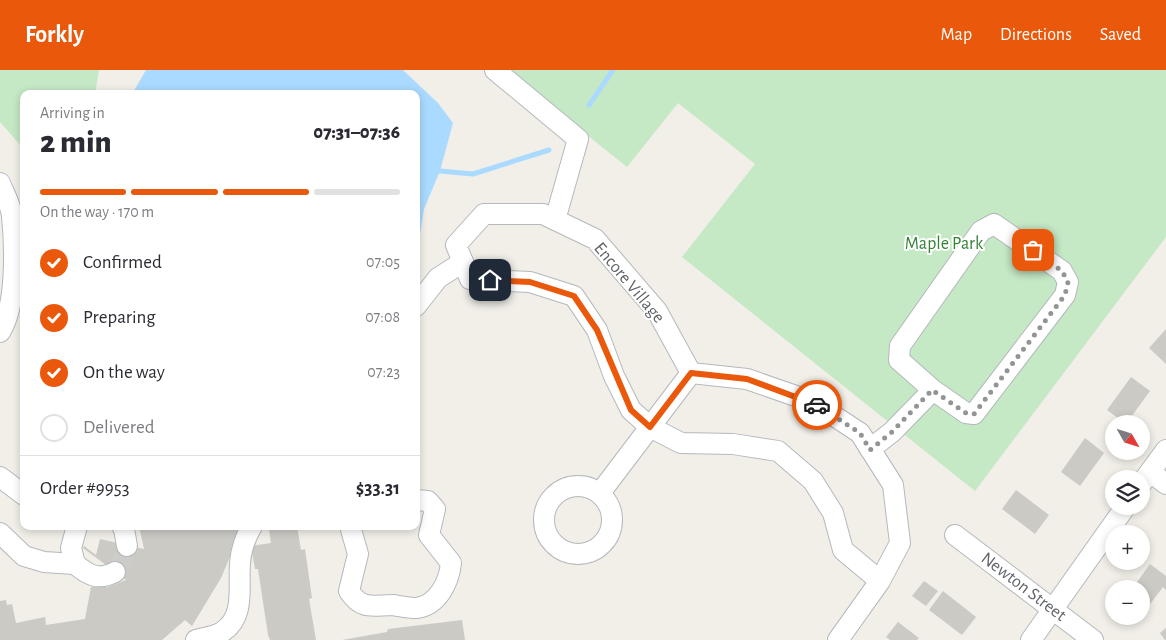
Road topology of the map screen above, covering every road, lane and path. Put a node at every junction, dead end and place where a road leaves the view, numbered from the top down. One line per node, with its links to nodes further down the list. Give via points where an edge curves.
1 (494, 70): 3 (street, via 578,139)
2 (0, 183): 6 (street, via 12,214 13,282)
3 (554, 220): 4 (street, Encore Village, via 542,214 484,214 456,245); 7 (street, Encore Village, via 595,239 657,311)
4 (463, 262): 5 (street, via 438,278); 9 (street, Encore Village, via 470,280 530,282 574,296 597,330 631,410)
5 (420, 301)
6 (3, 328)
7 (691, 373): 9 (street); 10 (street, via 747,379 812,402 860,433)
8 (932, 390): 8 (street, via 966,413 974,414 1065,295 1068,282 1062,271 994,224 981,231 900,346 899,360); 10 (street)
9 (650, 427): 17 (street); 29 (street, Encore Village, via 681,443 733,444 778,451 814,481 832,513 843,550)
10 (870, 450): 29 (street, via 893,484 900,542)
11 (1166, 450): 12 (street)
12 (1150, 472)
13 (0, 477): 16 (street)
14 (1150, 479): 15 (street)
15 (1166, 484)
16 (20, 492)
17 (600, 493)
18 (420, 500): 23 (street, via 428,501 435,509 429,535 451,564 447,583 429,605 417,608 371,607 355,600 349,590 358,554)
19 (1120, 515): 30 (street)
20 (76, 530): 27 (street, via 71,548)
21 (124, 530): 26 (street)
22 (250, 530): 31 (street, via 241,555 237,612 224,632)
23 (351, 530)
24 (0, 533): 27 (street, via 24,556 44,562)
25 (955, 535): 30 (street, Newton Street)
26 (127, 546)
27 (75, 564): 28 (street, via 95,577)
28 (114, 572)
29 (880, 581): 32 (street)
30 (1053, 609): 33 (street); 34 (street, Newton Street)
31 (196, 640)
32 (838, 640)
33 (1031, 640)
34 (1093, 640)

